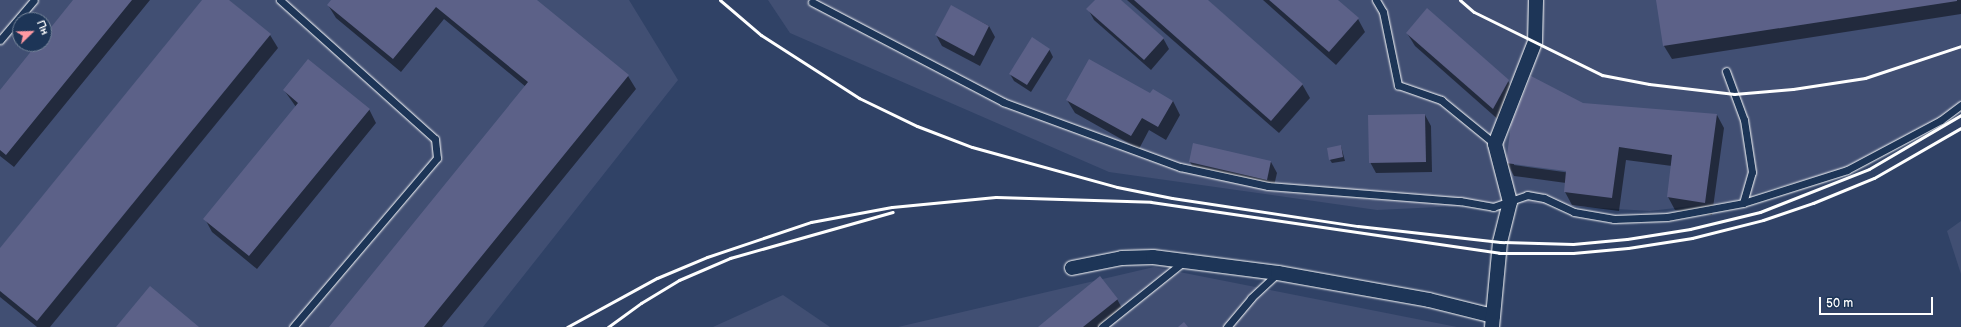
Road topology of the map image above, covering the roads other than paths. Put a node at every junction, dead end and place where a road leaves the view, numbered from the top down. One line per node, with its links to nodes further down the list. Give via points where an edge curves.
1 (34, 0): 6 (lane)
2 (280, 0): 16 (lane, via 435,139 437,158)
3 (1376, 0): 9 (lane, via 1383,12 1398,85 1441,100)
4 (1536, 0): 9 (street, via 1535,42)
5 (812, 2): 10 (lane, via 1003,102 1180,167 1268,186 1460,201 1493,208)
6 (0, 40)
7 (1726, 71): 11 (lane, via 1744,120 1752,172)
8 (1961, 105): 11 (lane, via 1941,120 1847,170)
9 (1495, 144): 10 (street)
10 (1510, 202): 11 (lane, via 1527,195 1544,198 1574,212 1614,219 1667,217); 15 (street, via 1500,242)
11 (1743, 203)
12 (1184, 260): 13 (street, via 1122,258); 14 (street); 17 (lane)
13 (1072, 268)
14 (1278, 273): 15 (street, via 1429,300); 18 (lane, via 1251,298)
15 (1493, 321)
16 (293, 327)
17 (1102, 327)
18 (1227, 327)

